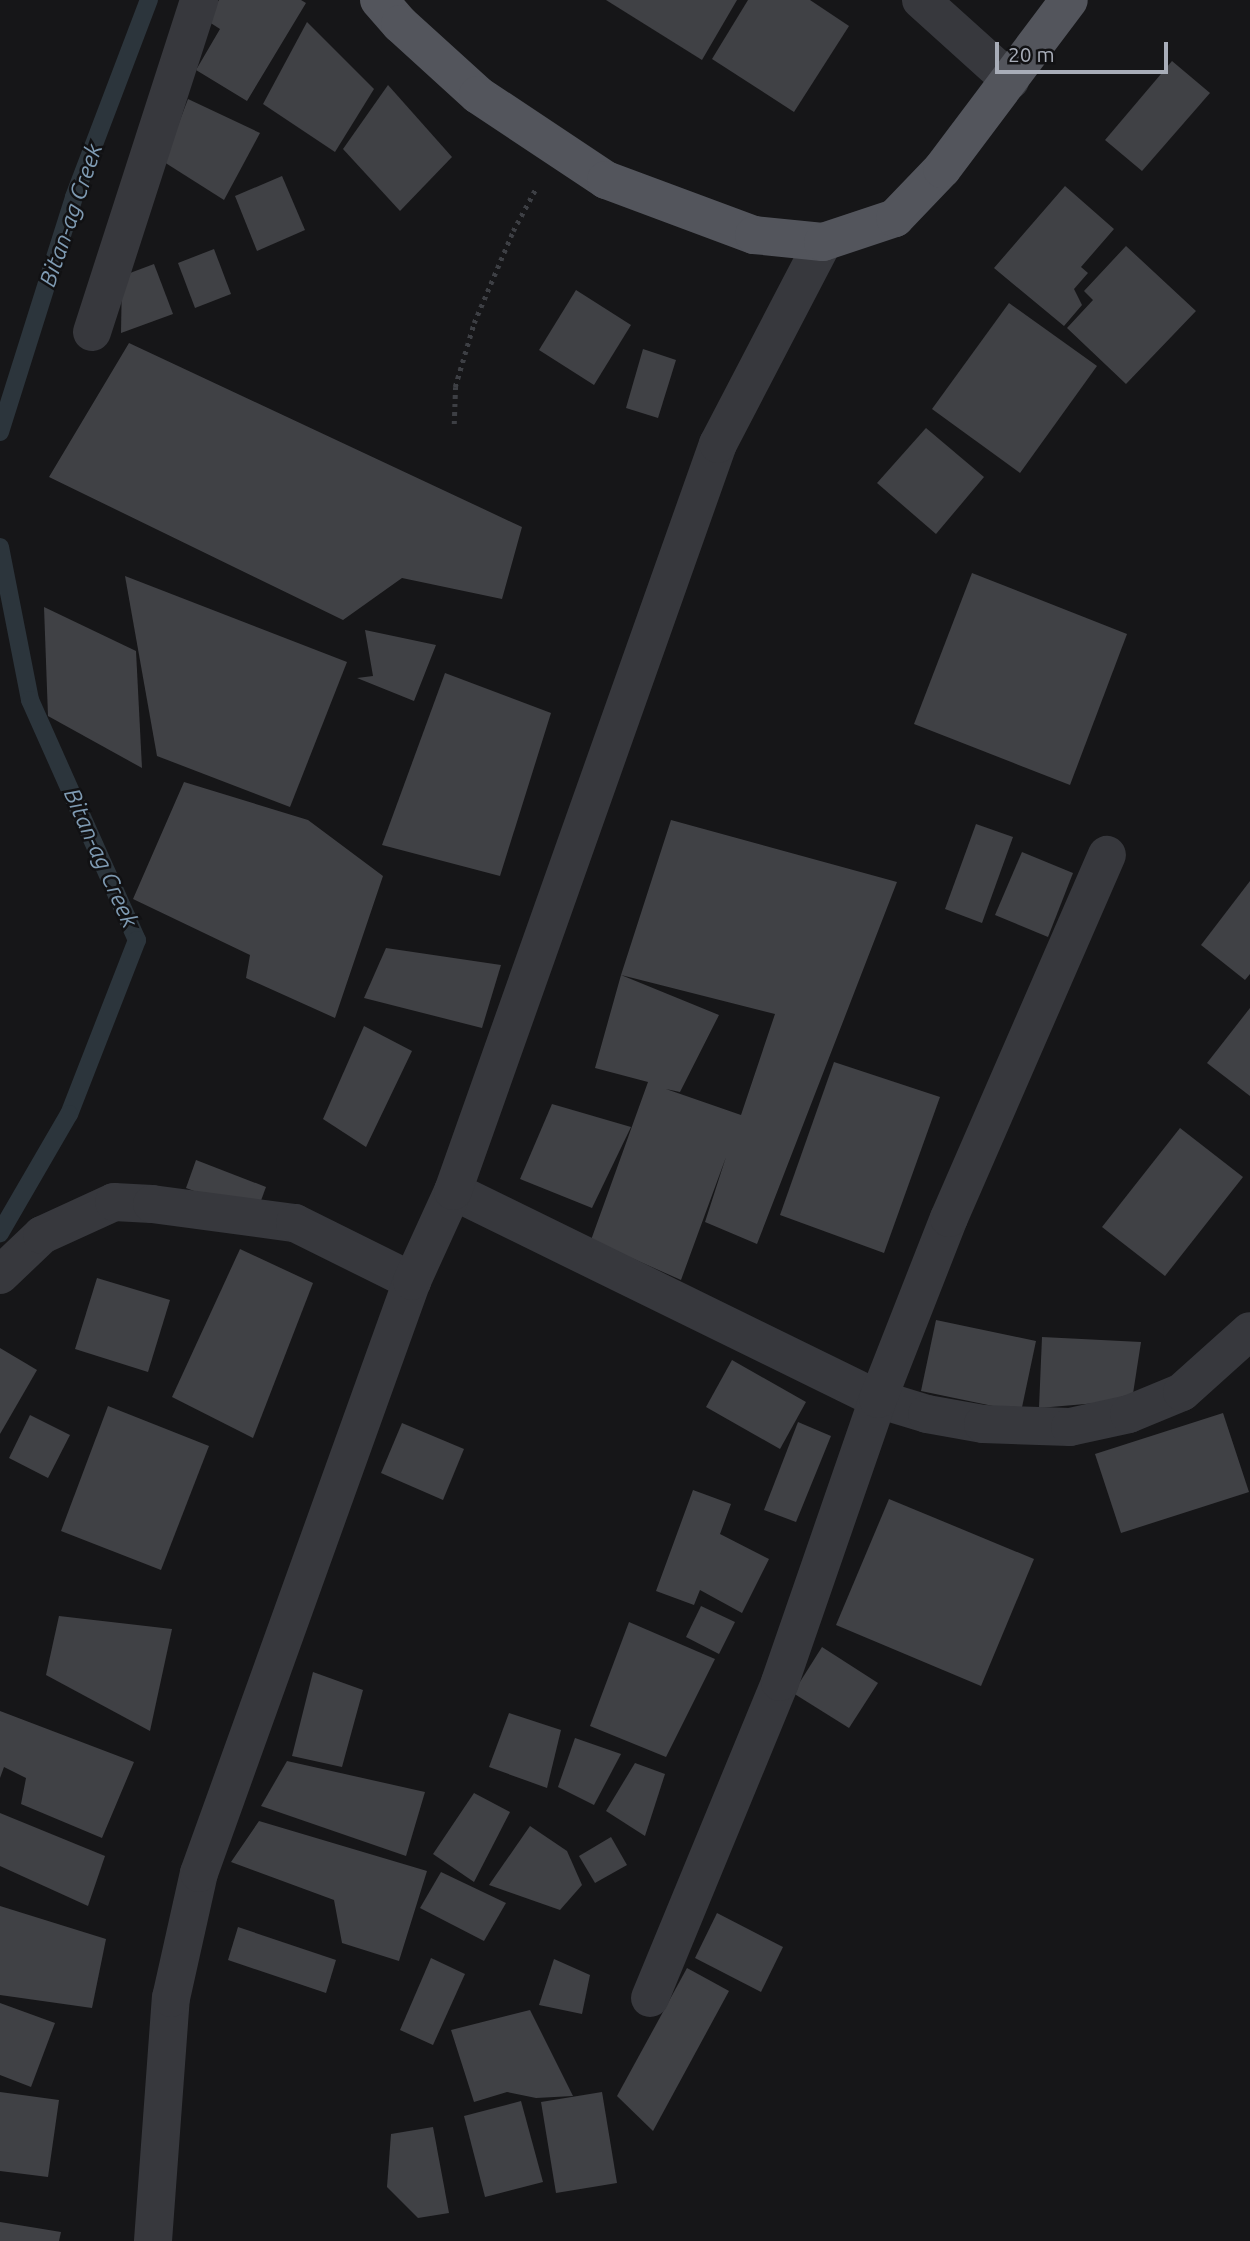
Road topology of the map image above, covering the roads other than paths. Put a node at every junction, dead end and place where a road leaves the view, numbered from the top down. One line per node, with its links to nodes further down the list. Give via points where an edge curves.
1 (198, 0): 7 (street)
2 (379, 0): 6 (main road, via 478,95 606,180 754,235)
3 (921, 0): 5 (street)
4 (1069, 0): 5 (main road)
5 (1010, 80): 6 (main road, via 942,169 895,218)
6 (823, 242): 9 (street, via 718,444)
7 (92, 332)
8 (1107, 855): 13 (street, via 950,1218)
9 (453, 1191): 11 (street); 13 (street)
10 (0, 1275): 11 (street, via 42,1235 114,1202 295,1223)
11 (412, 1281): 15 (street, via 199,1873 171,1998)
12 (1250, 1331): 13 (street, via 1182,1392 1129,1414 1070,1427 983,1424)
13 (878, 1399): 14 (street, via 780,1682)
14 (650, 1998)
15 (153, 2241)

